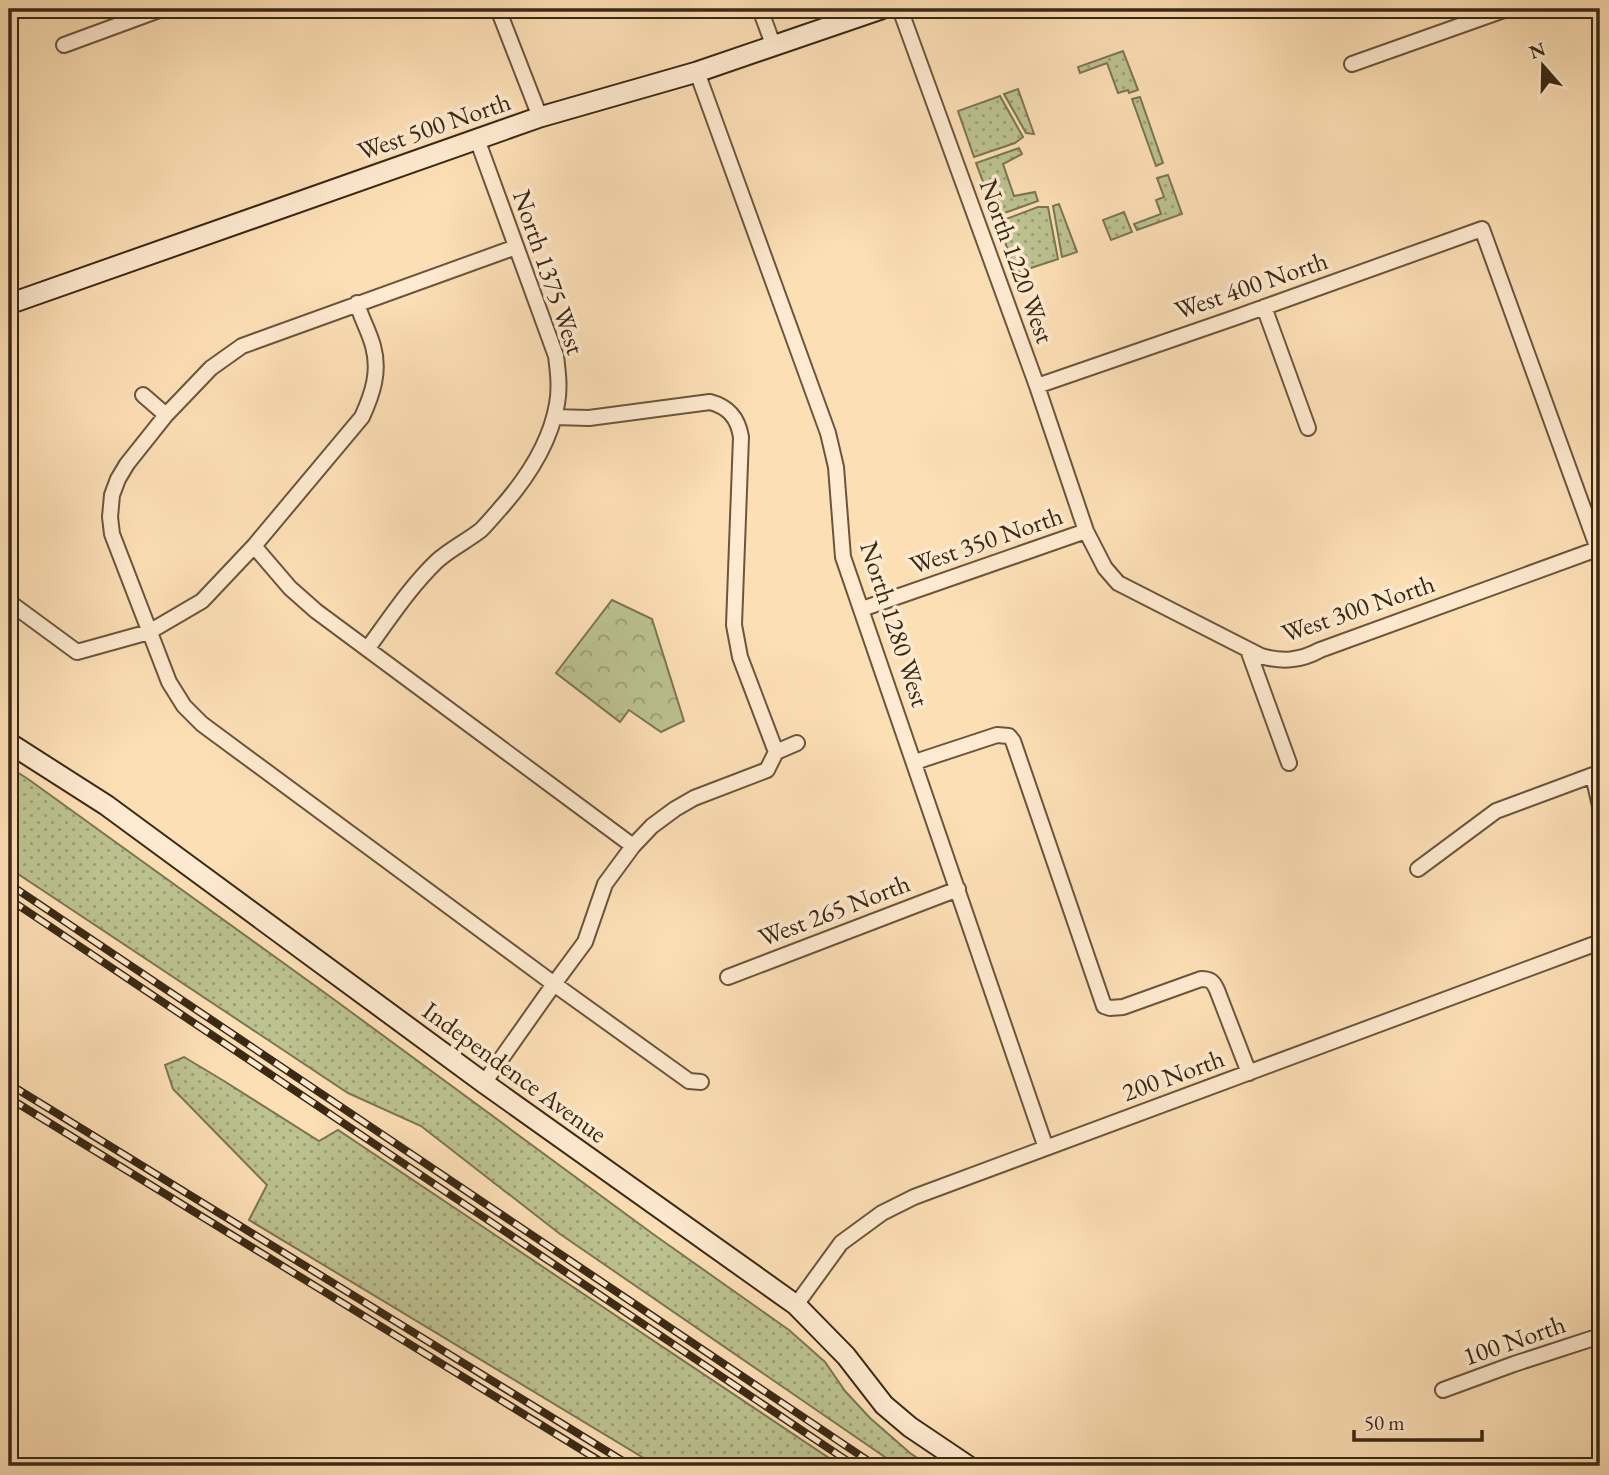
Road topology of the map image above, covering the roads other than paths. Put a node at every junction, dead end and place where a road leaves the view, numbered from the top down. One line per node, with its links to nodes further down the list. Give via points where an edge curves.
1 (162, 9): 7 (street)
2 (498, 9): 11 (street)
3 (760, 9): 8 (street)
4 (881, 9): 8 (street, West 500 North)
5 (900, 9): 17 (street, North 1220 West)
6 (1507, 9): 9 (street)
7 (64, 45)
8 (774, 47): 10 (street, West 500 North)
9 (1352, 64)
10 (697, 72): 11 (street, West 500 North); 26 (street, North 1280 West, via 828,433 836,467 843,557)
11 (540, 117): 12 (street, West 500 North)
12 (477, 138): 13 (street, North 1375 West); 15 (street, West 500 North)
13 (516, 247): 14 (street); 20 (street, North 1375 West, via 556,356 559,378)
14 (357, 303): 19 (street, via 242,346 211,368); 23 (street, via 376,360 371,396 362,416)
15 (9, 304)
16 (1264, 307): 17 (street, West 400 North); 21 (street); 24 (street, West 400 North, via 1482,229)
17 (1037, 386): 22 (street, North 1220 West)
18 (143, 395): 19 (street)
19 (166, 415): 27 (street, via 118,479 110,517 112,534)
20 (554, 417): 28 (street, North 1375 West, via 518,489 482,529 439,559 413,585); 32 (street, via 589,418 710,402 734,416 741,437 734,625 740,656)
21 (1308, 428)
22 (1086, 531): 26 (street, West 350 North); 29 (street, West 300 North, via 1118,583)
23 (254, 546): 27 (street, via 202,601); 28 (street, via 290,588)
24 (1599, 549): 29 (street, West 300 North, via 1294,660 1277,660)
25 (9, 602): 27 (street, via 77,652)
26 (862, 609): 33 (street, North 1280 West)
27 (149, 632): 41 (street, via 169,682 202,724)
28 (368, 648): 36 (street)
29 (1248, 650): 34 (street)
30 (9, 743): 44 (street, Independence Avenue, via 106,805)
31 (797, 743): 32 (street)
32 (776, 752): 36 (street, via 767,770 694,798 652,826)
33 (915, 762): 38 (street, North 1280 West); 42 (street, via 997,735 1009,736 1104,1006 1123,1007 1209,979)
34 (1289, 763)
35 (1600, 806): 37 (street, via 1593,775 1496,811)
36 (633, 846): 41 (street, via 605,884 585,942)
37 (1418, 869)
38 (958, 889): 40 (street, West 265 North); 45 (street, North 1280 West)
39 (1600, 942): 42 (street, 200 North)
40 (728, 977)
41 (554, 984): 43 (street, via 689,1081); 44 (street)
42 (1249, 1073): 45 (street, 200 North)
43 (701, 1082)
44 (484, 1083): 46 (street, Independence Avenue)
45 (1046, 1148): 46 (street, 200 North, via 882,1213 841,1243)
46 (796, 1305): 49 (street, Independence Avenue, via 846,1356 884,1405)
47 (1600, 1336): 48 (street, 100 North)
48 (1443, 1390)
49 (968, 1466)

